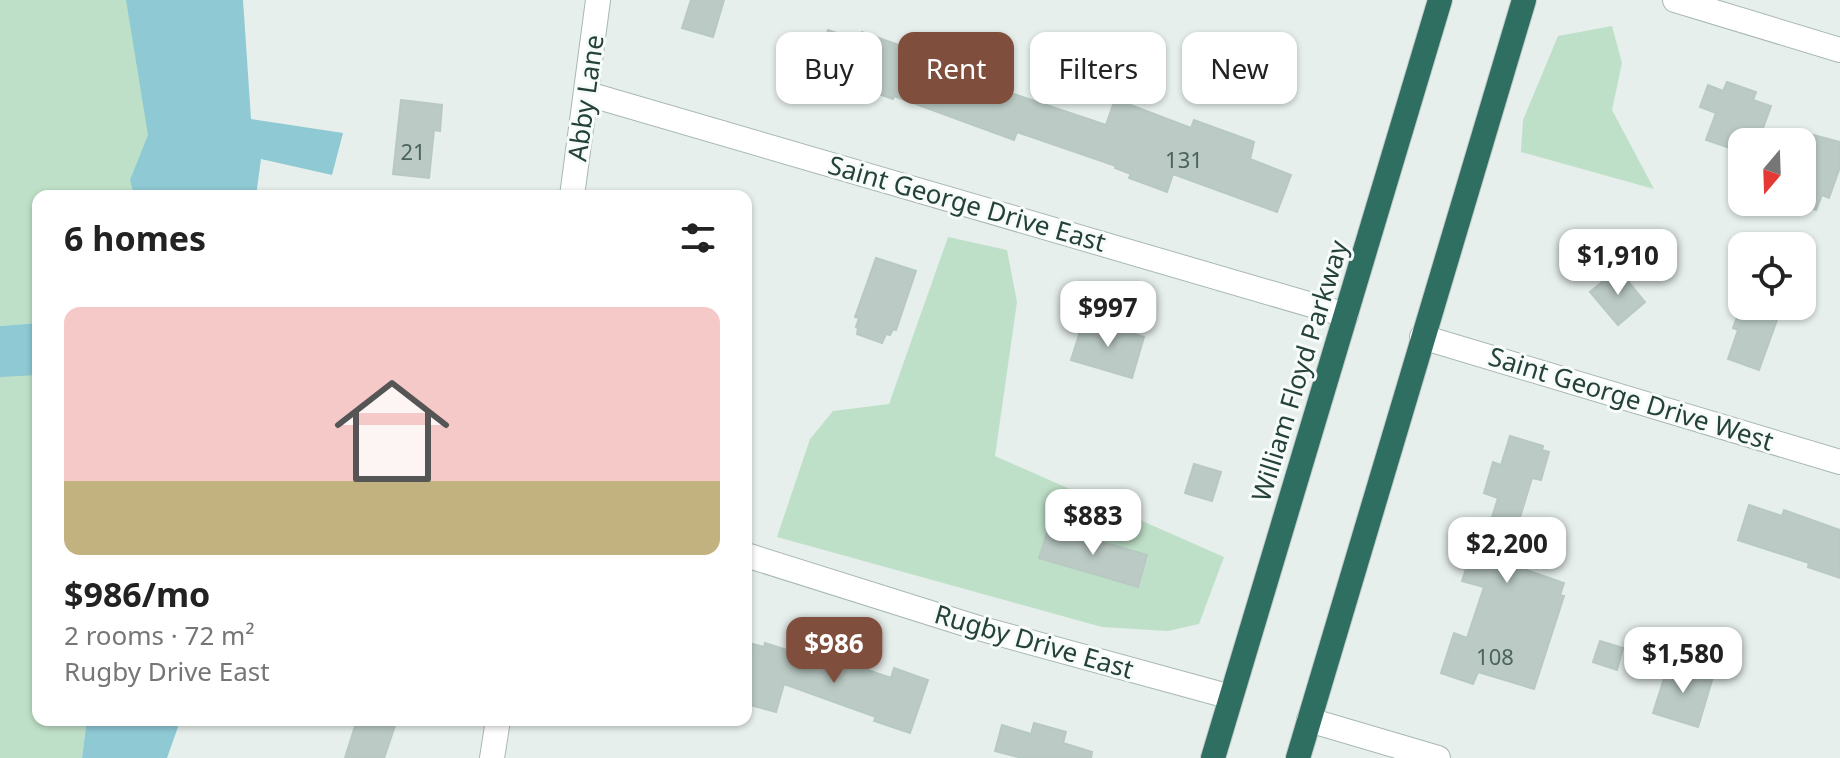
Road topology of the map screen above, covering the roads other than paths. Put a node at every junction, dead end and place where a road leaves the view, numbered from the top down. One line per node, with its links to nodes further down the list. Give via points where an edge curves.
1 (598, 0): 6 (street, Abby Lane)
2 (1440, 0): 8 (highway, William Floyd Parkway)
3 (1524, 0): 9 (highway)
4 (1675, 0): 5 (street)
5 (1840, 50)
6 (588, 94): 7 (street, Abby Lane); 8 (street, Saint George Drive East)
7 (573, 190)
8 (1346, 315): 12 (highway, William Floyd Parkway)
9 (1422, 337): 10 (street, Saint George Drive West); 13 (highway)
10 (1840, 462)
11 (752, 557): 12 (street, Rugby Drive East, via 975,627)
12 (1231, 697): 16 (highway, William Floyd Parkway)
13 (1309, 720): 17 (highway); 18 (street)
14 (497, 726): 15 (street)
15 (492, 758)
16 (1213, 758)
17 (1298, 758)
18 (1438, 758)

